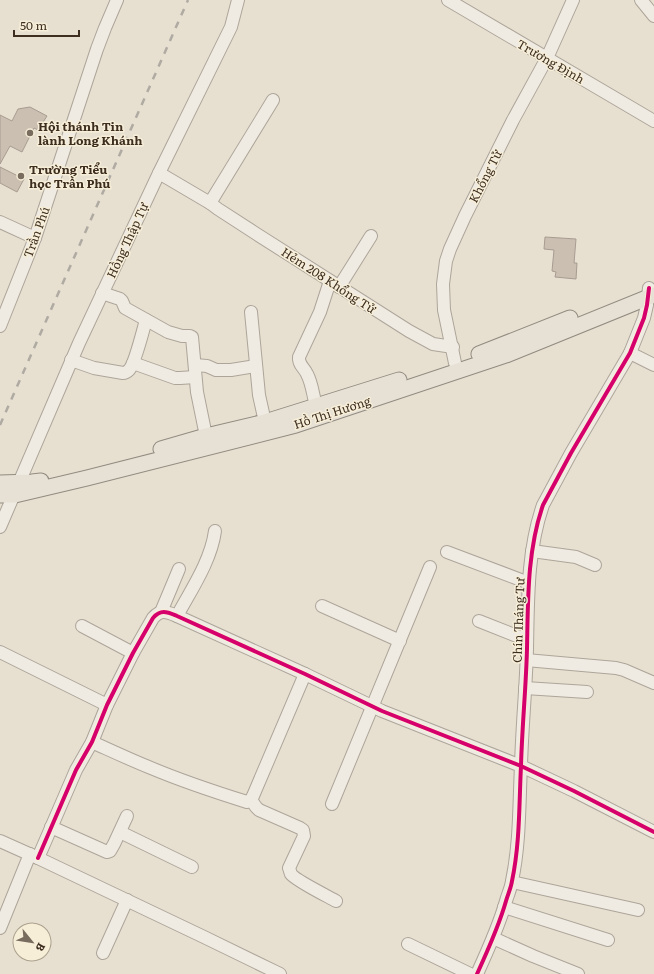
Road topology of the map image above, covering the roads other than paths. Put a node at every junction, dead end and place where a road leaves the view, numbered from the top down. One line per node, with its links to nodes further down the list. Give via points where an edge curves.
1 (117, 0): 14 (street, Trần Phú, via 98,49)
2 (238, 0): 10 (street, Hồng Thập Tự, via 231,27)
3 (448, 0): 7 (street, Trương Định)
4 (573, 0): 7 (street, Khổng Tử)
5 (641, 0): 6 (street)
6 (654, 16)
7 (547, 58): 9 (street, Trương Định); 22 (street, Khổng Tử, via 465,216 446,261 443,284 444,310)
8 (273, 100): 11 (street)
9 (654, 121)
10 (159, 173): 11 (street, Hẻm 208 Khổng Tử); 17 (street, Hồng Thập Tự)
11 (210, 203): 15 (street, Hẻm 208 Khổng Tử)
12 (0, 222): 14 (street)
13 (371, 236): 15 (street)
14 (35, 238): 18 (street, Trần Phú)
15 (335, 284): 22 (street, Hẻm 208 Khổng Tử, via 420,338 433,344); 30 (street, via 298,361 308,374)
16 (651, 292): 23 (street, Chín Tháng Tư); 26 (main road, Hồ Thị Hương, via 548,326); 34 (main road, Hồ Thị Hương, via 506,354 296,425 87,478)
17 (102, 293): 20 (street, via 120,299 125,308); 24 (street, Hồng Thập Tự)
18 (4, 303): 21 (street, Trần Phú)
19 (251, 312): 28 (street)
20 (146, 320): 25 (street); 29 (street, via 168,332 192,337)
21 (0, 326)
22 (453, 347): 26 (street, Khổng Tử)
23 (630, 353): 27 (street); 37 (street, Chín Tháng Tư, via 543,505)
24 (71, 360): 25 (street, via 94,368 123,373 128,371); 34 (street, Hồng Thập Tự)
25 (133, 363): 29 (street, via 175,378)
26 (456, 363): 30 (main road, Hồ Thị Hương)
27 (654, 365)
28 (256, 366): 29 (street, via 231,370 216,370 207,366); 31 (street)
29 (195, 371): 32 (street)
30 (316, 406): 31 (main road, Hồ Thị Hương)
31 (265, 422): 32 (main road, Hồ Thị Hương)
32 (206, 436): 34 (main road, Hồ Thị Hương, via 32,482)
33 (0, 483): 34 (main road, Hồ Thị Hương)
34 (12, 491): 35 (street, Hồng Thập Tự)
35 (0, 527)
36 (215, 531): 45 (street, via 211,552)
37 (532, 551): 39 (street, via 576,557); 42 (street, Chín Tháng Tư)
38 (447, 552): 42 (street)
39 (595, 565)
40 (430, 568): 49 (street)
41 (179, 569): 44 (street)
42 (529, 582): 48 (street, Chín Tháng Tư)
43 (322, 606): 49 (street)
44 (162, 612): 45 (street); 51 (street, via 153,618)
45 (177, 616): 53 (street)
46 (479, 621): 48 (street)
47 (82, 626): 51 (street)
48 (527, 640): 52 (street, Chín Tháng Tư)
49 (400, 641): 58 (street)
50 (0, 652): 57 (street)
51 (133, 653): 57 (street)
52 (526, 660): 54 (street, via 616,668); 55 (street, Chín Tháng Tư)
53 (305, 674): 58 (street); 61 (street)
54 (654, 683)
55 (525, 688): 56 (street); 60 (street, Chín Tháng Tư)
56 (587, 692)
57 (107, 705): 59 (street)
58 (372, 706): 60 (street); 62 (street)
59 (92, 742): 61 (street, via 214,792 246,802); 64 (street, via 76,770)
60 (521, 766): 66 (street); 70 (street, Chín Tháng Tư, via 518,835)
61 (251, 800): 72 (street, via 259,810 303,830 304,836 289,868 290,873)
62 (332, 804)
63 (127, 816): 65 (street)
64 (51, 827): 65 (street, via 107,852); 68 (street)
65 (120, 832): 69 (street)
66 (654, 832)
67 (0, 841): 68 (street)
68 (34, 856): 71 (street); 75 (street)
69 (192, 867)
70 (512, 882): 73 (street, Chín Tháng Tư); 74 (street)
71 (127, 900): 79 (street); 80 (street)
72 (336, 901)
73 (504, 907): 76 (street, Chín Tháng Tư); 77 (street)
74 (638, 910)
75 (0, 928)
76 (493, 938): 82 (street, Chín Tháng Tư); 83 (street)
77 (608, 940)
78 (408, 944): 81 (street)
79 (103, 953)
80 (280, 974)
81 (470, 974)
82 (477, 974)
83 (578, 974)

